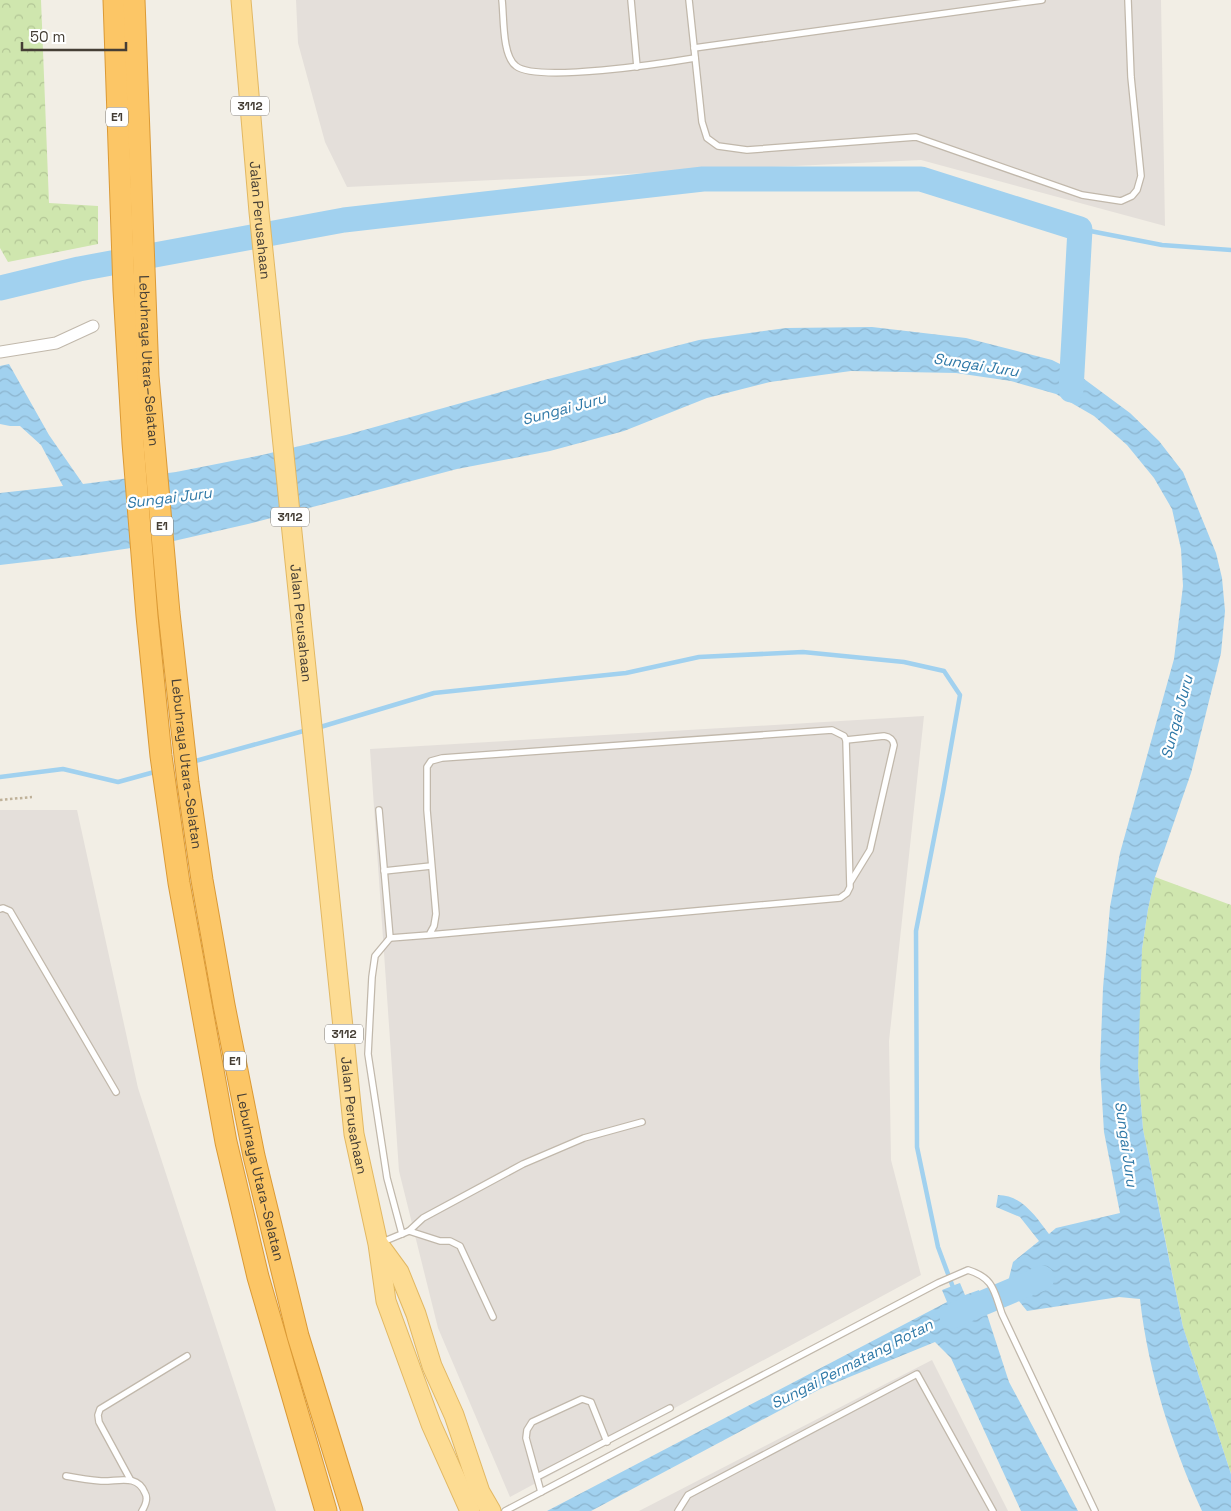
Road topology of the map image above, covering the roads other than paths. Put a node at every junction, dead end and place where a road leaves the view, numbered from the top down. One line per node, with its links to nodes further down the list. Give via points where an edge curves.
1 (114, 0): 36 (highway, Lebuhraya Utara–Selatan / E1, via 133,443 161,756 179,883 230,1160 258,1277)
2 (134, 0): 37 (highway, Lebuhraya Utara–Selatan / E1, via 148,376 188,783 224,1005 254,1156 298,1336)
3 (241, 0): 26 (main road, Jalan Perusahaan / 3112, via 354,1134)
4 (502, 0): 11 (lane, via 507,54 516,67 536,73)
5 (632, 0): 11 (lane)
6 (689, 0): 9 (lane)
7 (1042, 0): 9 (lane)
8 (1128, 0): 10 (lane, via 1131,77 1141,176 1137,190 1121,201 1082,195 916,137 747,150 718,146 708,138 702,122)
9 (694, 48): 10 (lane)
10 (695, 58): 11 (lane)
11 (637, 67)
12 (94, 326): 13 (street, via 56,343)
13 (0, 352)
14 (846, 740): 16 (lane, via 832,730 431,761 427,767 427,810); 18 (lane); 18 (lane, via 884,736 890,737 894,745 870,850)
15 (379, 810): 17 (lane)
16 (431, 866): 17 (lane); 20 (lane, via 436,914)
17 (384, 871): 21 (lane)
18 (851, 880): 20 (lane, via 847,893 840,898)
19 (0, 909): 22 (lane, via 10,910)
20 (429, 935): 21 (lane)
21 (390, 938): 25 (lane, via 375,956 368,1054 387,1178)
22 (116, 1092)
23 (642, 1122): 24 (lane, via 584,1138 523,1164 423,1218)
24 (410, 1231): 25 (lane); 27 (lane, via 460,1246)
25 (402, 1234): 26 (lane)
26 (378, 1244): 38 (main road, Jalan Perusahaan / 3112, via 386,1301 431,1424); 39 (main road, Jalan Perusahaan / 3112, via 398,1272 413,1305 432,1366 454,1415 480,1492)
27 (493, 1317)
28 (187, 1356): 33 (lane, via 100,1409 99,1422)
29 (670, 1408): 30 (lane)
30 (608, 1442): 32 (lane); 32 (lane, via 591,1402 587,1400 582,1399 532,1422 526,1438)
31 (66, 1476): 33 (lane, via 103,1481)
32 (537, 1477): 34 (lane)
33 (130, 1479): 35 (lane, via 141,1485 147,1495)
34 (541, 1492): 40 (lane); 43 (lane, via 968,1270 982,1274 991,1284)
35 (142, 1511)
36 (326, 1511)
37 (352, 1511)
38 (470, 1511)
39 (491, 1511)
40 (505, 1511)
41 (679, 1511): 42 (lane, via 688,1495 917,1374)
42 (994, 1511)
43 (1095, 1511)

